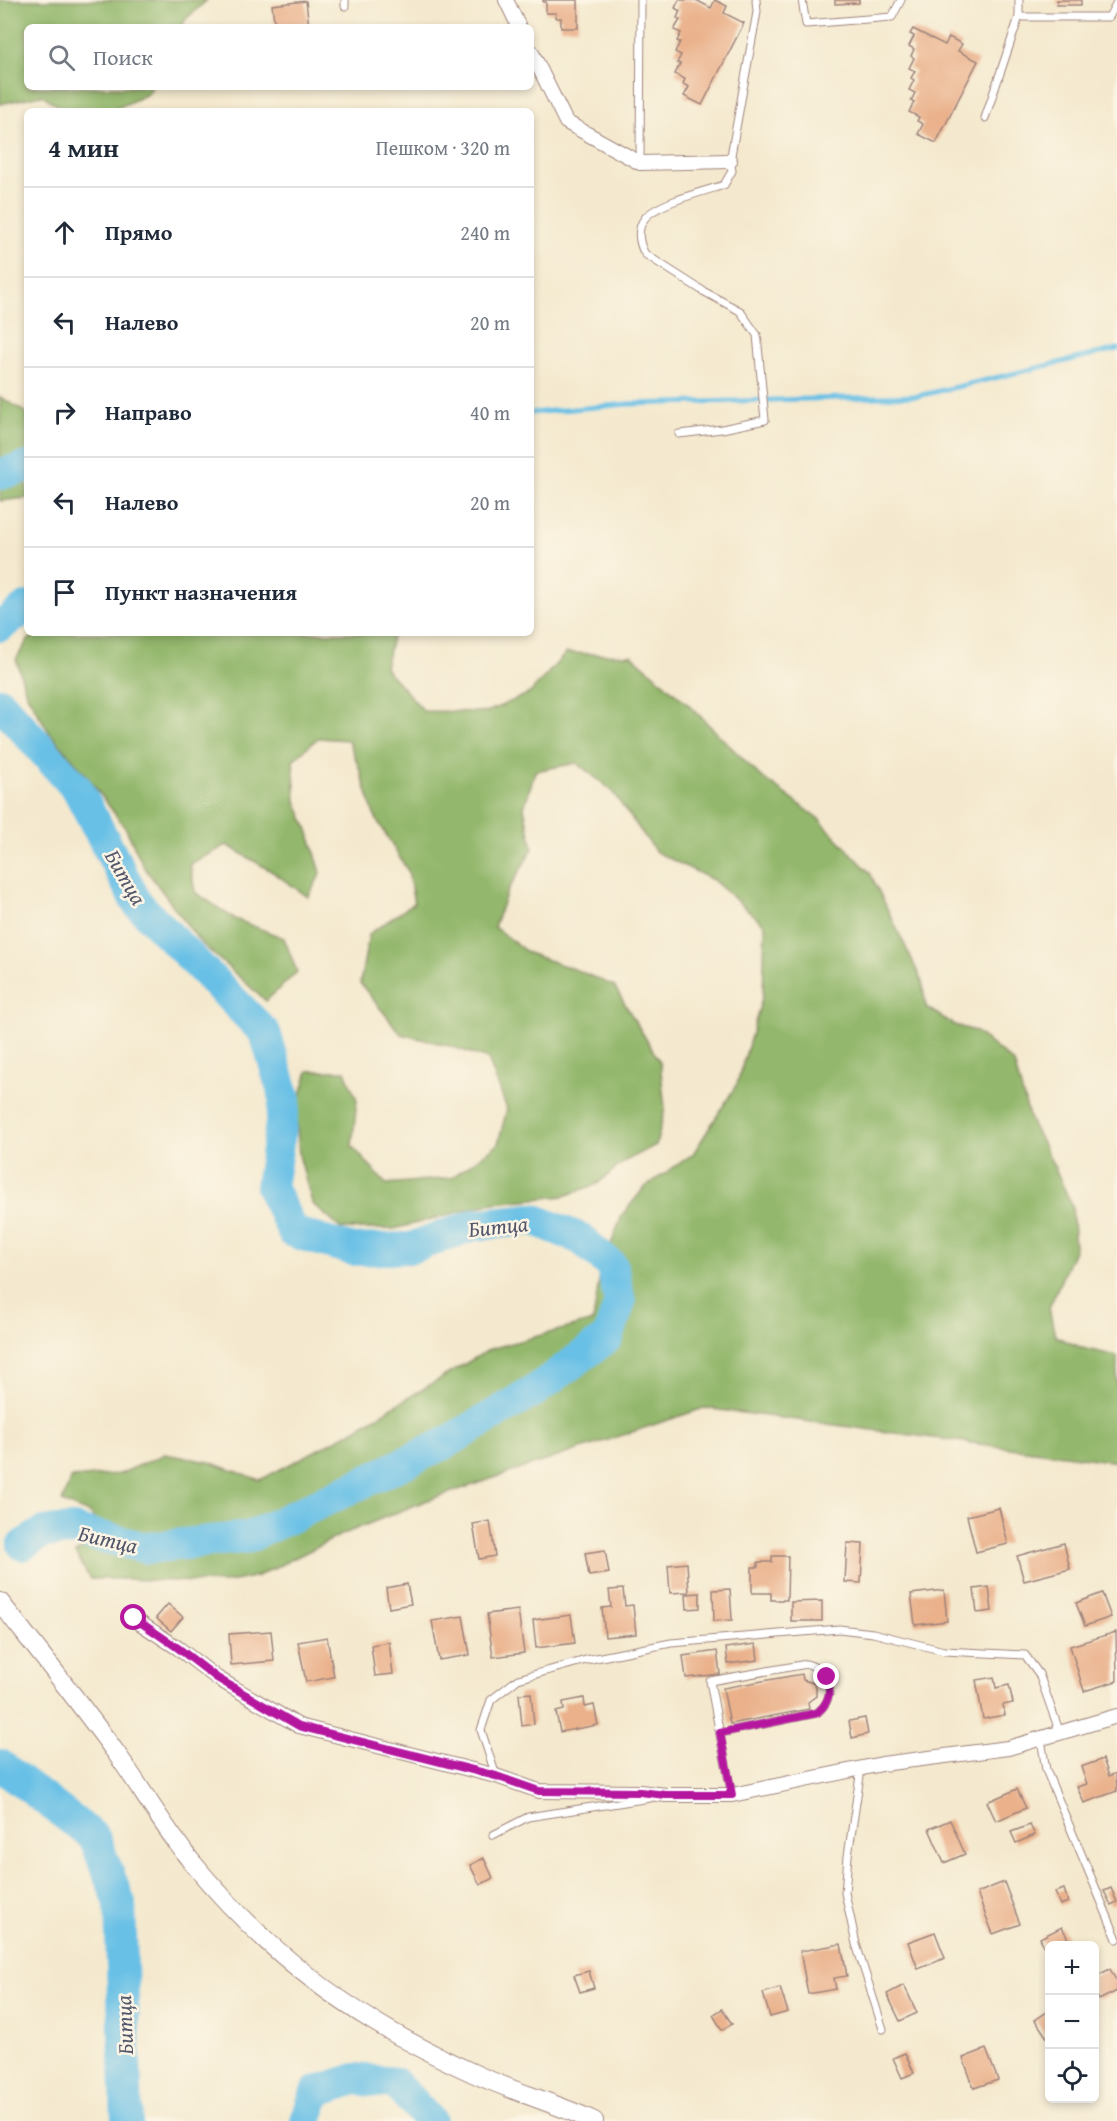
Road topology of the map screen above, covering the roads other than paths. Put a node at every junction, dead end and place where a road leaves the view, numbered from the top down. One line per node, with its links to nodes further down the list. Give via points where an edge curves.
1 (506, 0): 9 (street)
2 (641, 0): 13 (lane)
3 (756, 0): 12 (lane)
4 (802, 0): 5 (lane, via 806,24 892,17)
5 (901, 0)
6 (1019, 0): 8 (lane)
7 (1117, 2): 8 (lane, via 1108,17)
8 (1019, 17): 11 (lane)
9 (518, 24)
10 (534, 57): 13 (street, via 566,123)
11 (985, 118)
12 (730, 161): 13 (street); 14 (lane, via 732,171 724,185 656,209 644,219 640,245 645,255 740,311 757,335 765,420)
13 (640, 164)
14 (679, 434)
15 (0, 1602): 28 (street, via 105,1738 190,1860 233,1909 279,1952 331,1994 376,2023 477,2075)
16 (134, 1618): 22 (street, via 217,1678 299,1726)
17 (1117, 1716): 19 (street)
18 (720, 1733): 18 (lane, via 710,1681 807,1664 827,1677 830,1693 817,1713); 24 (lane)
19 (1061, 1734): 20 (street); 22 (lane, via 1039,1674 1025,1655 944,1651 873,1633 839,1629 671,1643 518,1679 490,1700 481,1730)
20 (1041, 1739): 21 (street, via 1008,1748); 26 (lane, via 1046,1770)
21 (861, 1769): 24 (street); 27 (lane, via 845,1893 856,1944)
22 (496, 1776): 23 (street, via 539,1791)
23 (666, 1795): 24 (street); 25 (lane, via 528,1817)
24 (732, 1795)
25 (493, 1835)
26 (1117, 1939)
27 (883, 2029)
28 (594, 2121)

